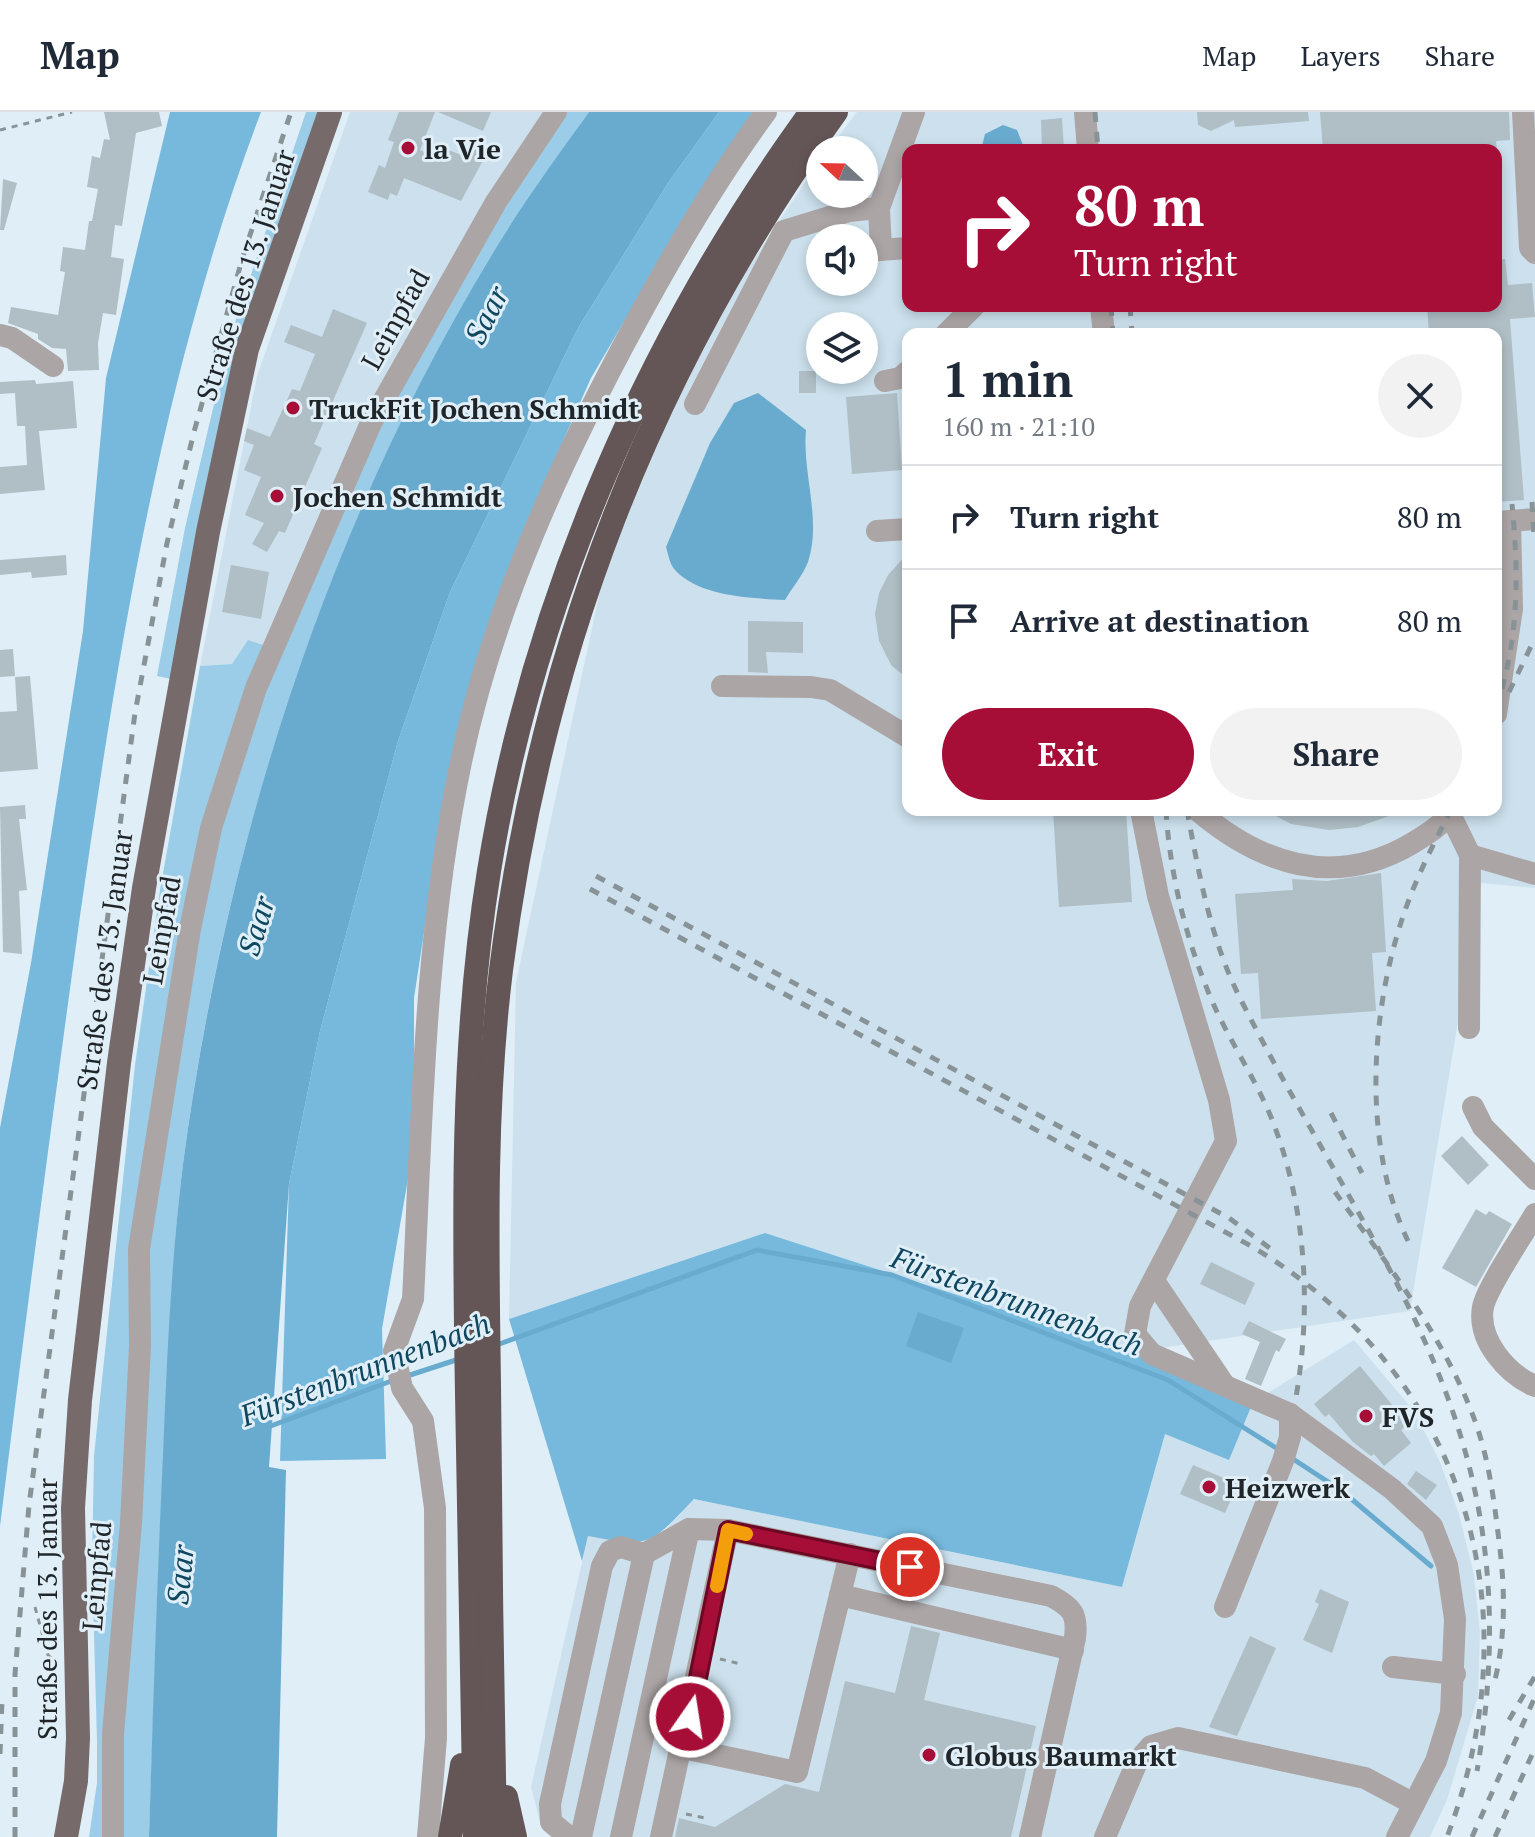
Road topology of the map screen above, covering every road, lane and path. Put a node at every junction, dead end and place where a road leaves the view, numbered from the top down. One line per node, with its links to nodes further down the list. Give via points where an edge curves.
1 (72, 112): 10 (path)
2 (330, 112): 58 (main road, Straße des 13. Januar, via 243,361 159,791 119,1063 80,1400 73,1508)
3 (556, 112): 64 (street, Leinpfad, via 496,202 371,423 256,688 211,828 139,1249 140,1346 113,1734)
4 (766, 112): 65 (street, via 670,259 590,406 489,655 461,763 430,981 413,1299 394,1351 400,1380 423,1421 435,1508 436,1738)
5 (811, 112): 45 (highway, via 712,262 643,392 590,513 535,670 503,796 477,965 467,1131)
6 (836, 112): 45 (highway, via 769,209 695,334 610,520 559,674 530,797 501,971)
7 (914, 112): 11 (street)
8 (1085, 112): 12 (street)
9 (1523, 112): 18 (street, via 1530,248)
10 (0, 130)
11 (902, 144)
12 (1088, 144)
13 (902, 145): 14 (street)
14 (879, 208): 15 (street); 25 (street, via 849,211 784,231)
15 (877, 224)
16 (902, 248): 17 (street)
17 (878, 250)
18 (1535, 253)
19 (968, 312): 20 (street)
20 (952, 328)
21 (0, 335): 22 (street)
22 (53, 366)
23 (902, 376): 24 (street)
24 (885, 381)
25 (695, 404)
26 (1535, 519): 27 (street)
27 (1503, 522): 30 (street)
28 (902, 529): 29 (street)
29 (877, 531)
30 (1504, 579): 31 (street, via 1512,609)
31 (1502, 675)
32 (722, 686): 33 (street, via 830,690)
33 (902, 733)
34 (1142, 816): 44 (street, via 1158,896 1219,1100 1226,1141)
35 (1205, 816): 36 (street, via 1247,847 1317,867 1377,860 1429,833)
36 (1448, 816)
37 (1454, 816): 38 (street)
38 (1470, 855): 39 (street); 40 (street)
39 (1535, 874)
40 (1469, 1028)
41 (1473, 1107): 42 (street, via 1483,1127)
42 (1535, 1179)
43 (1535, 1214): 47 (street, via 1483,1306 1491,1348)
44 (1154, 1281): 46 (street); 46 (street, via 1140,1306 1135,1334 1152,1354)
45 (476, 1331): 60 (highway)
46 (1223, 1383): 48 (street)
47 (1535, 1386)
48 (1290, 1414): 55 (street, via 1283,1461); 59 (street, via 1392,1489 1432,1526 1447,1565)
49 (689, 1529): 50 (street); 51 (street); 72 (street)
50 (728, 1530): 52 (street); 61 (street)
51 (644, 1554): 70 (street, via 621,1547 610,1551 602,1566 550,1804 551,1822); 71 (street)
52 (850, 1554): 53 (street); 56 (street, via 1051,1596 1076,1615)
53 (840, 1595): 56 (street); 61 (street, via 797,1772)
54 (35, 1607): 58 (path, via 48,1655 59,1666)
55 (1225, 1607)
56 (1073, 1650): 74 (street)
57 (1393, 1667): 59 (street)
58 (76, 1668): 63 (main road, Straße des 13. Januar, via 76,1781)
59 (1455, 1674): 62 (street, via 1451,1713 1436,1761)
60 (482, 1707): 66 (highway); 67 (highway); 68 (highway); 69 (highway)
61 (683, 1748): 73 (street)
62 (1414, 1804): 75 (street, via 1365,1778 1178,1738 1151,1746 1137,1762); 76 (street)
63 (66, 1837)
64 (113, 1837)
65 (428, 1837)
66 (450, 1837)
67 (475, 1837)
68 (495, 1837)
69 (515, 1837)
70 (569, 1837)
71 (581, 1837)
72 (621, 1837)
73 (661, 1837)
74 (1030, 1837)
75 (1105, 1837)
76 (1397, 1837)

